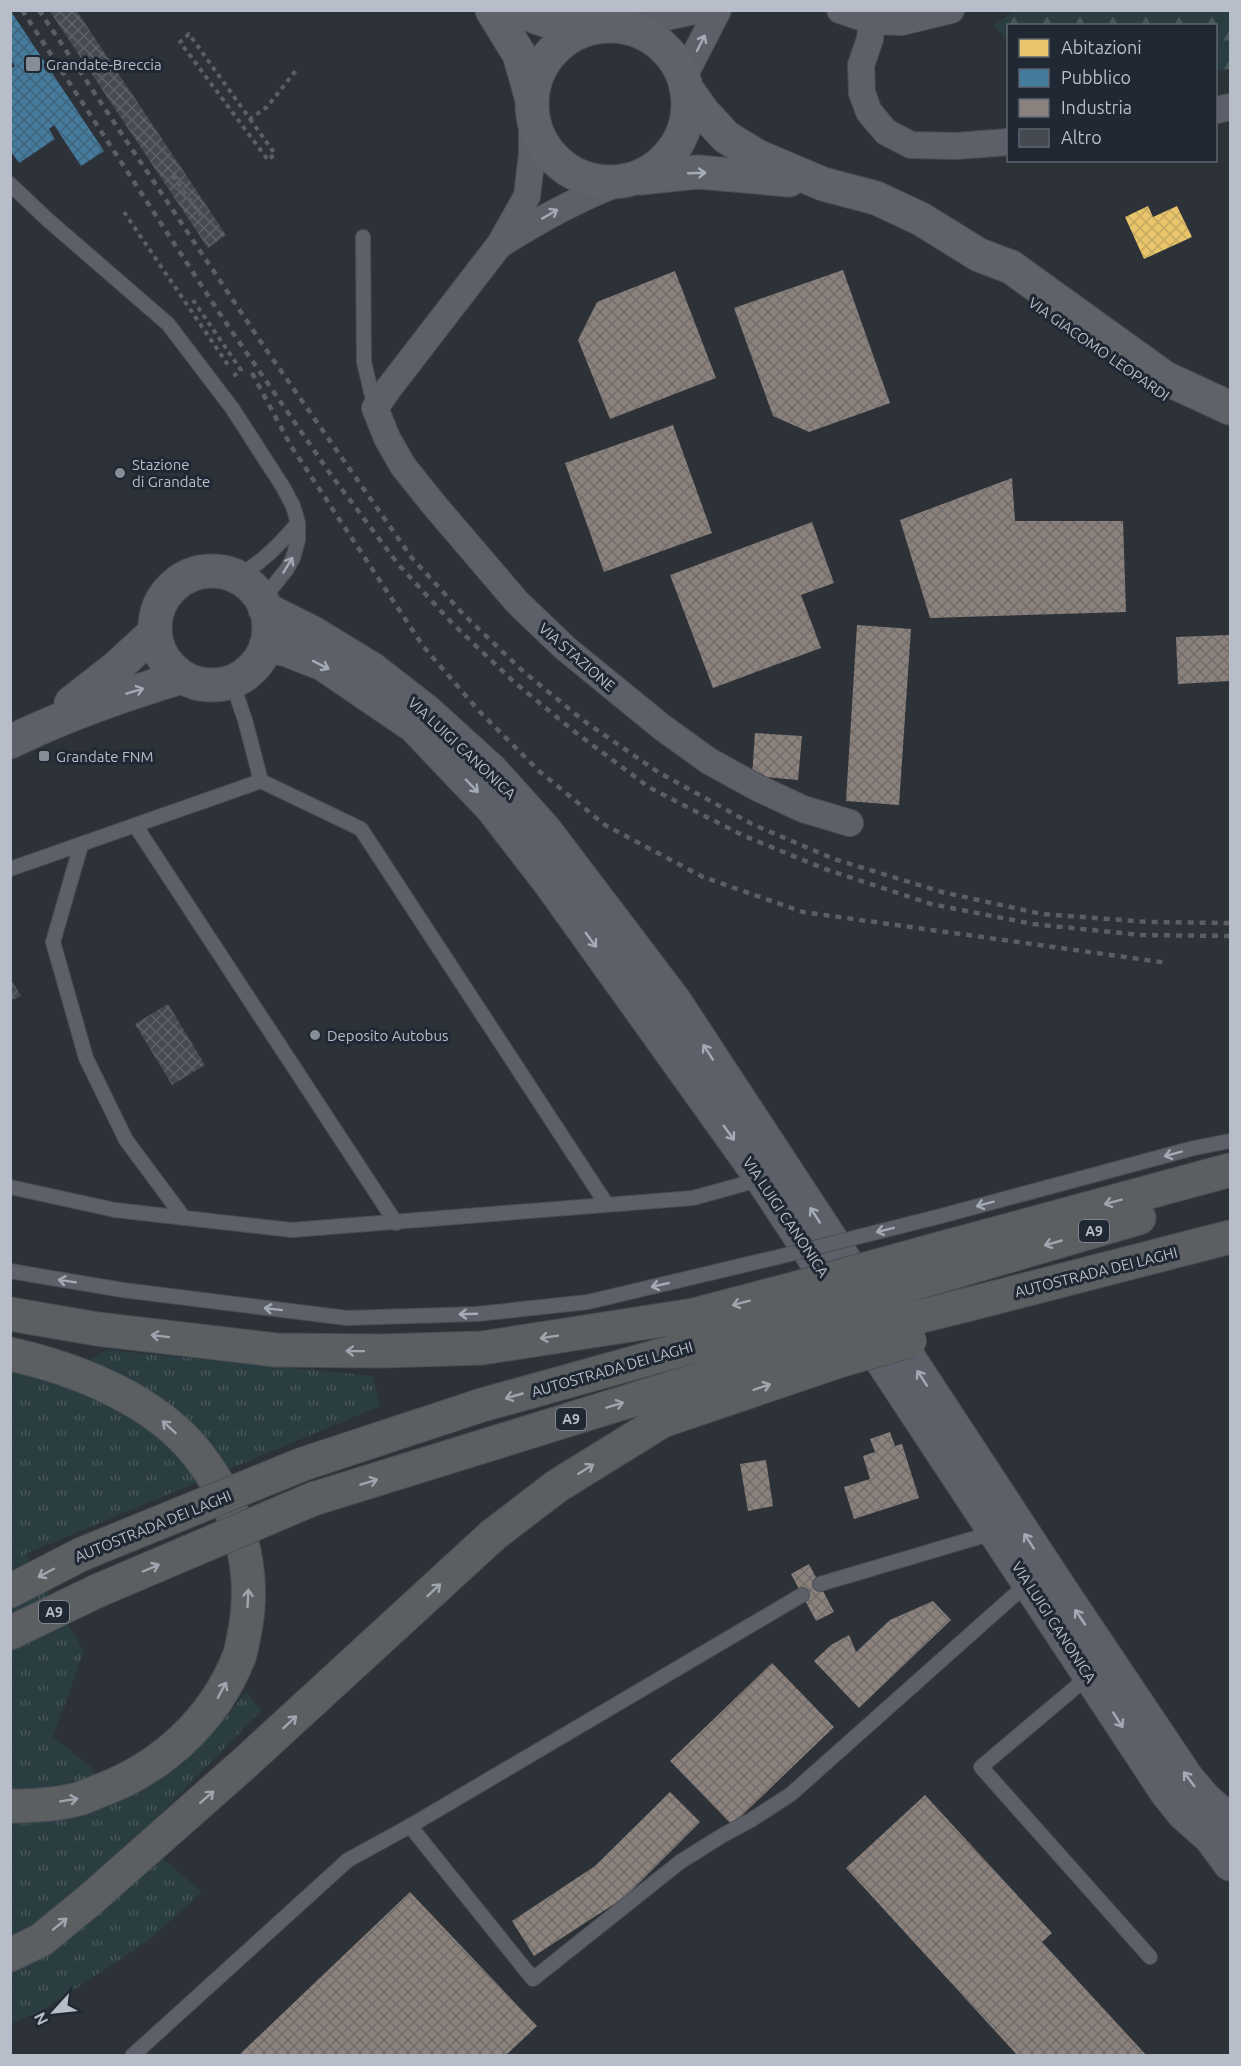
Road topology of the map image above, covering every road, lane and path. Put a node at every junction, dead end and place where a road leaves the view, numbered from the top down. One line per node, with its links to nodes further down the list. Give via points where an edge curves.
1 (492, 10): 11 (main road, VIA GIACOMO LEOPARDI, via 519,54)
2 (522, 10): 8 (main road, VIA GIACOMO LEOPARDI, via 536,19)
3 (699, 10): 8 (street)
4 (718, 10): 10 (street, one-way to 4)
5 (840, 10): 7 (street)
6 (951, 10): 7 (street, via 902,22)
7 (872, 21): 13 (street, via 861,65 862,93 869,112 886,132 910,145)
8 (608, 27): 10 (main road, VIA GIACOMO LEOPARDI, via 644,33 664,47); 11 (main road, via 566,38 545,59 536,76)
9 (298, 68): 12 (path, via 267,106)
10 (685, 82): 15 (main road, via 688,109 683,133 656,168); 17 (main road, VIA GIACOMO LEOPARDI, via 703,112 726,137 757,156)
11 (532, 107): 15 (main road, VIA GIACOMO LEOPARDI, via 543,146 559,164 582,178 601,182); 21 (street, via 527,196)
12 (250, 119): 12 (path, via 243,110 189,34 180,42 268,160 275,154)
13 (1007, 142)
14 (173, 176): 19 (path)
15 (629, 180): 17 (main road, VIA GIACOMO LEOPARDI, one-way to 17, via 698,172); 21 (street, one-way to 15, via 584,196)
16 (10, 184): 27 (lane, via 168,324 232,408 283,487)
17 (823, 184): 22 (main road, VIA GIACOMO LEOPARDI, via 876,198 921,219)
18 (124, 212): 23 (path, via 235,375 241,370)
19 (201, 216)
20 (363, 237): 24 (lane, VIA STAZIONE, via 364,362)
21 (500, 244): 24 (street)
22 (979, 255): 25 (main road, VIA GIACOMO LEOPARDI, via 1011,267 1165,378); 26 (main road, VIA GIACOMO LEOPARDI, via 1004,283 1161,395)
23 (193, 300)
24 (375, 408): 37 (street, VIA STAZIONE, via 387,438 435,507 517,602 565,648 709,761 803,809)
25 (1230, 408)
26 (1230, 426)
27 (298, 523): 28 (lane, via 275,551); 29 (lane, one-way to 27, via 293,558)
28 (236, 577): 29 (street, VIA LUIGI CANONICA); 30 (street, VIA LUIGI CANONICA, via 211,571 185,577 162,600)
29 (263, 604): 31 (street, via 269,627); 67 (street, VIA LUIGI CANONICA, one-way to 29, via 1187,1778 674,1000 545,830 492,771 426,711 372,669)
30 (155, 632): 32 (street, via 159,650); 34 (street)
31 (266, 645): 33 (street, via 259,660); 43 (street, VIA LUIGI CANONICA, one-way to 43, via 323,664 414,726 492,808)
32 (182, 677): 33 (street, via 198,684); 34 (street, one-way to 32, via 111,698)
33 (232, 682): 36 (lane)
34 (41, 727): 35 (street)
35 (10, 742)
36 (261, 781): 38 (lane); 46 (lane, via 361,829)
37 (850, 823)
38 (135, 825): 39 (lane); 48 (lane)
39 (81, 845): 40 (lane); 47 (lane, via 53,942 86,1058 126,1140)
40 (10, 868)
41 (1230, 1141): 50 (lane, one-way to 50, via 1194,1148)
42 (1230, 1170): 50 (highway, one-way to 50)
43 (762, 1179): 46 (lane, via 693,1198); 59 (street, VIA LUIGI CANONICA)
44 (10, 1187): 47 (lane, via 115,1210)
45 (1230, 1191): 50 (highway, AUTOSTRADA DEI LAGHI / A9, one-way to 50)
46 (607, 1205): 48 (lane)
47 (184, 1218): 48 (lane, via 292,1230)
48 (396, 1223)
49 (1230, 1237): 55 (highway, AUTOSTRADA DEI LAGHI / A9)
50 (950, 1245): 52 (lane, one-way to 52, bridge, via 778,1257 588,1302 477,1314 347,1318 123,1290); 56 (highway, AUTOSTRADA DEI LAGHI / A9, bridge)
51 (1230, 1252): 55 (highway)
52 (10, 1271)
53 (10, 1302): 57 (highway, via 70,1313)
54 (10, 1314): 57 (highway)
55 (969, 1314): 56 (highway, AUTOSTRADA DEI LAGHI / A9, bridge)
56 (820, 1325): 57 (highway, one-way to 57, via 694,1315 482,1348 381,1351 276,1350); 62 (highway, AUTOSTRADA DEI LAGHI / A9, one-way to 62, bridge, via 482,1405 303,1464 82,1554); 64 (highway, AUTOSTRADA DEI LAGHI / A9, one-way to 56, bridge, via 97,1590 313,1499); 70 (highway, one-way to 56, via 41,1940 91,1899 493,1535 557,1486)
57 (97, 1329)
58 (10, 1354): 66 (highway, one-way to 58, via 74,1800 113,1786 156,1762 190,1735 218,1697 240,1656 249,1584 243,1542 230,1506 198,1455 167,1424 132,1399 86,1376)
59 (996, 1532): 60 (street, VIA LUIGI CANONICA); 61 (lane)
60 (1028, 1583): 65 (street, VIA LUIGI CANONICA); 68 (lane, via 791,1794 680,1862 534,1979)
61 (820, 1584)
62 (10, 1591)
63 (802, 1595): 68 (lane)
64 (10, 1633)
65 (1089, 1676): 69 (street, VIA LUIGI CANONICA, one-way to 69, via 1167,1793 1211,1838); 71 (lane, via 981,1767)
66 (10, 1806)
67 (1230, 1819)
68 (410, 1826): 72 (lane, via 348,1860)
69 (1230, 1864)
70 (10, 1955)
71 (1150, 1957)
72 (132, 2055)

